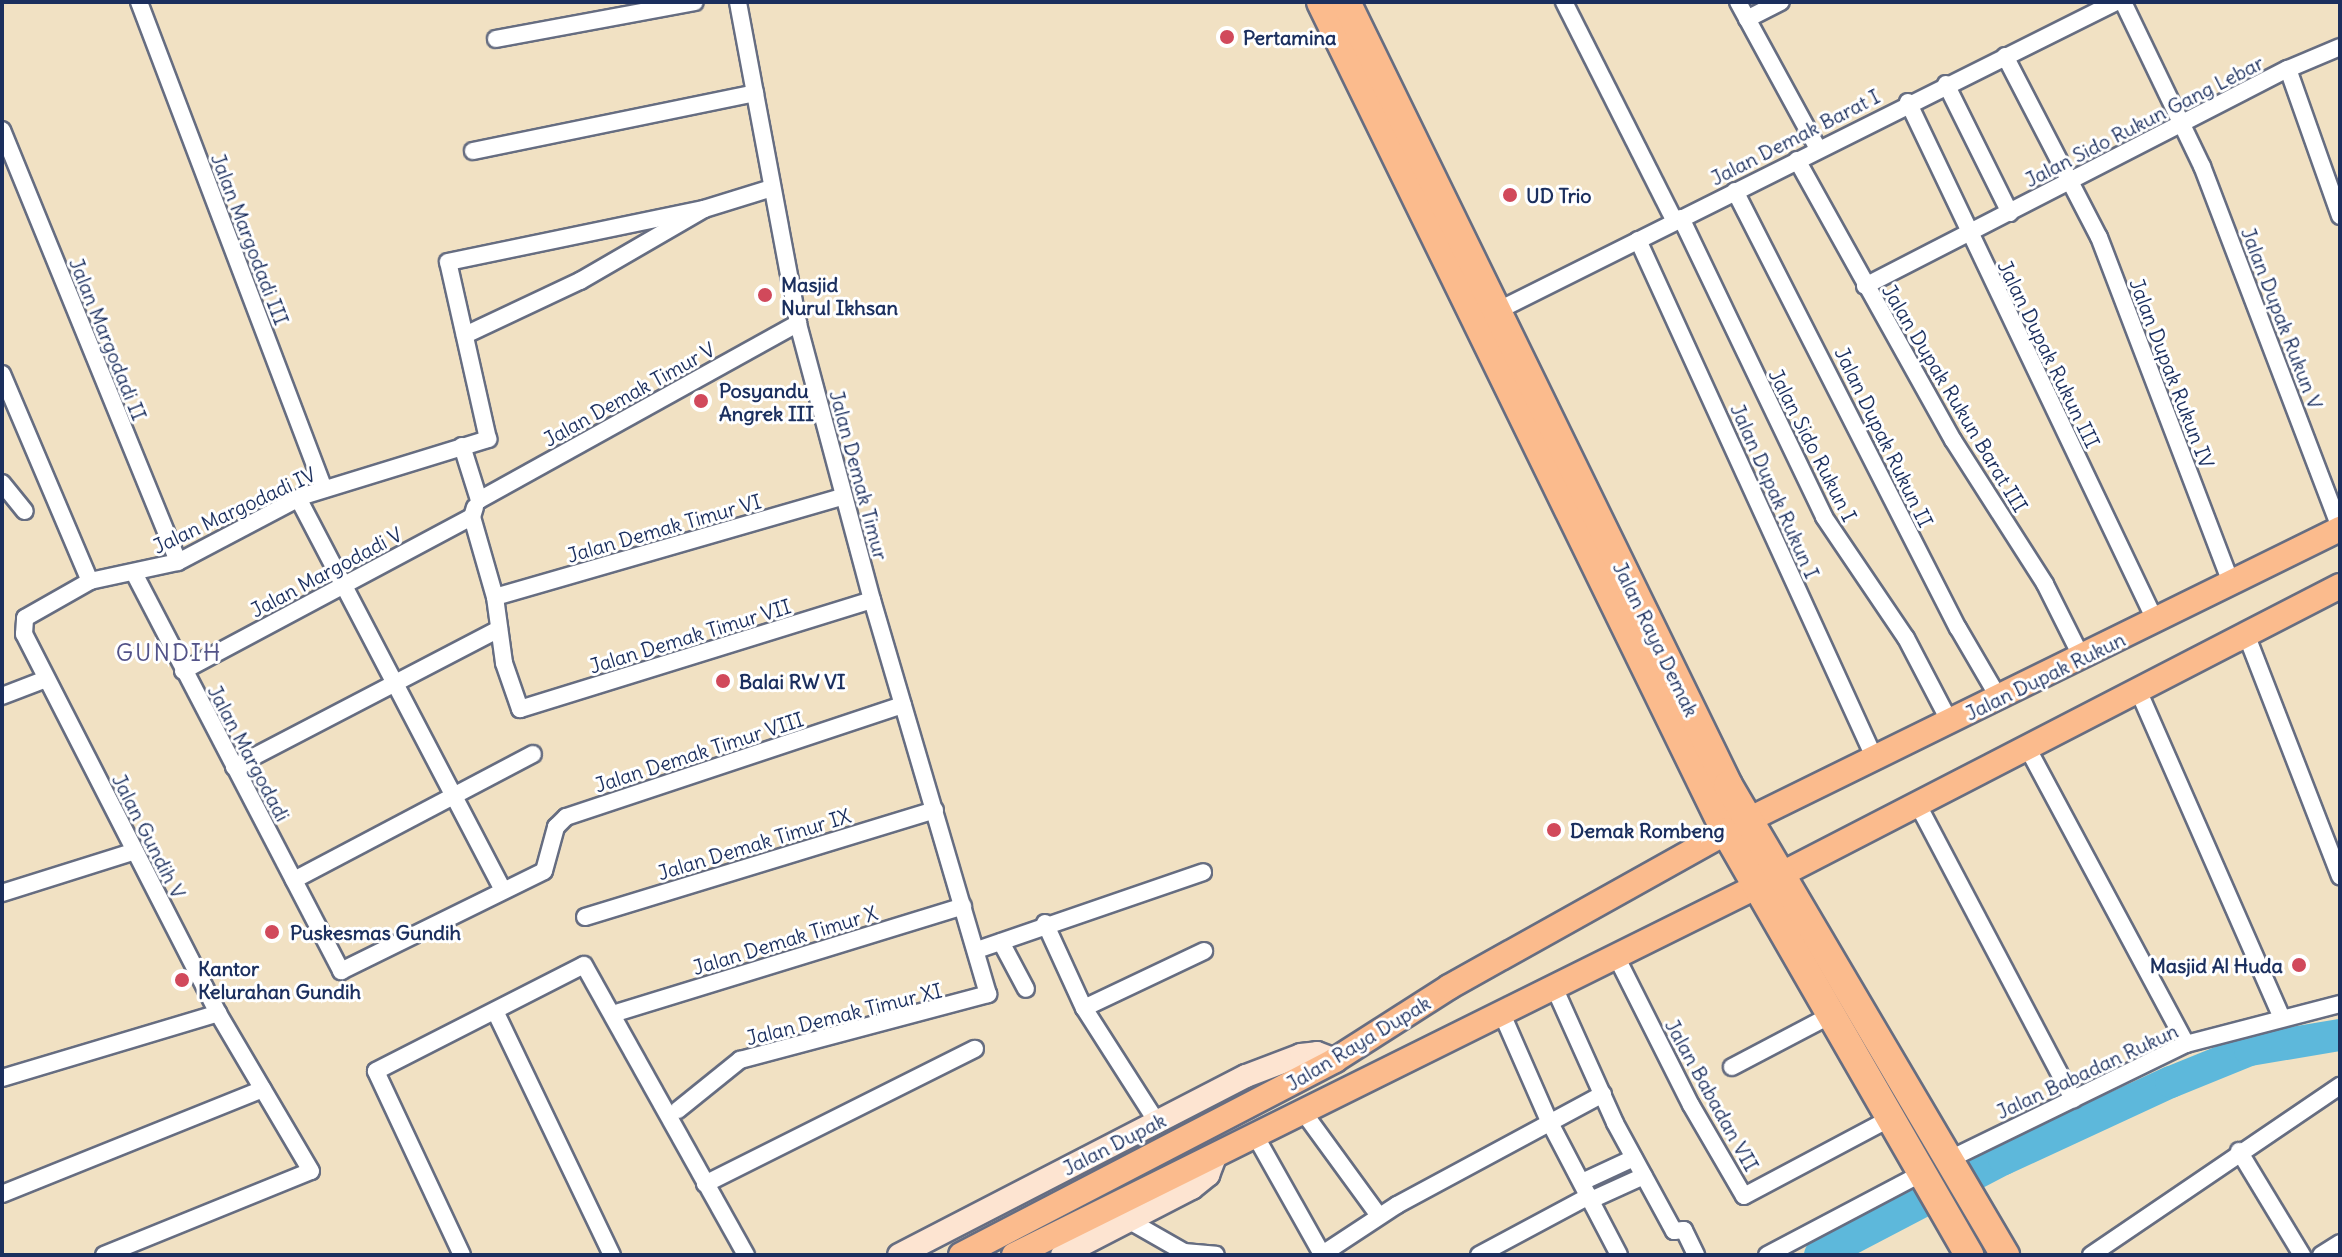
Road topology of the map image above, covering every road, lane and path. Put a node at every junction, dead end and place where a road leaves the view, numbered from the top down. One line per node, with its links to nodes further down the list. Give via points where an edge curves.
1 (139, 2): 42 (street, Jalan Margodadi III)
2 (695, 2): 13 (street)
3 (738, 2): 18 (street, Jalan Demak Timur)
4 (1321, 2): 28 (highway, Jalan Raya Demak)
5 (1346, 2): 28 (highway, Jalan Raya Demak)
6 (1564, 2): 32 (street, Jalan Sido Rukun I)
7 (1738, 2): 12 (street)
8 (1781, 2): 12 (street)
9 (2116, 2): 11 (street, Jalan Demak Barat I)
10 (2123, 2): 20 (street, Jalan Dupak Rukun V)
11 (2099, 6): 15 (street, Jalan Demak Barat I)
12 (1747, 19): 22 (street)
13 (496, 39)
14 (2340, 47): 16 (street, Jalan Sido Rukun Gang Lebar)
15 (2005, 56): 17 (street, Jalan Demak Barat I); 25 (street, Jalan Dupak Rukun IV)
16 (2288, 69): 20 (street, Jalan Sido Rukun Gang Lebar); 31 (street)
17 (1946, 84): 19 (street, Jalan Demak Barat I); 30 (street)
18 (755, 93): 23 (street); 26 (street, Jalan Demak Timur)
19 (1908, 102): 22 (street, Jalan Demak Barat I); 33 (street, Jalan Dupak Rukun III)
20 (2183, 123): 25 (street, Jalan Sido Rukun Gang Lebar); 48 (street, Jalan Dupak Rukun V)
21 (2, 130): 49 (street, Jalan Margodadi II)
22 (1818, 149): 24 (street, Jalan Demak Barat I)
23 (473, 151)
24 (1797, 160): 27 (street, Jalan Demak Barat I); 35 (street, Jalan Dupak Rukun Barat III)
25 (2069, 181): 30 (street, Jalan Sido Rukun Gang Lebar); 52 (street, Jalan Dupak Rukun IV, via 2099,237)
26 (772, 188): 29 (street); 37 (street, Jalan Demak Timur)
27 (1735, 191): 32 (street, Jalan Demak Barat I); 66 (street, Jalan Dupak Rukun II)
28 (1428, 200): 36 (highway, Jalan Raya Demak); 76 (highway, Jalan Raya Demak)
29 (704, 209): 38 (street, via 580,281); 38 (street, via 447,263)
30 (2010, 213): 33 (street, Jalan Sido Rukun Gang Lebar)
31 (2340, 216)
32 (1678, 220): 34 (street, Jalan Demak Barat I); 68 (street, Jalan Sido Rukun I, via 1824,517 1906,638)
33 (1968, 234): 35 (street, Jalan Sido Rukun Gang Lebar); 57 (street, Jalan Dupak Rukun III)
34 (1638, 240): 36 (street, Jalan Demak Barat I); 71 (street, Jalan Dupak Rukun I)
35 (1865, 286): 60 (street, Jalan Dupak Rukun Barat III, via 1953,440 2045,584)
36 (1495, 312): 76 (highway, Jalan Raya Demak)
37 (798, 323): 43 (street, Jalan Demak Timur); 45 (street, Jalan Demak Timur V)
38 (465, 335): 40 (street, Jalan Margodadi IV, via 488,439)
39 (2, 374): 51 (street)
40 (462, 446): 42 (street, Jalan Margodadi IV); 45 (street)
41 (2, 483): 46 (street)
42 (324, 489): 44 (street, Jalan Margodadi IV)
43 (844, 496): 55 (street, Jalan Demak Timur VI); 56 (street, Jalan Demak Timur)
44 (298, 498): 49 (street, Jalan Margodadi IV); 54 (street)
45 (479, 500): 47 (street)
46 (25, 511)
47 (472, 517): 54 (street, Jalan Margodadi V); 55 (street)
48 (2340, 528): 52 (main road, Jalan Dupak Rukun)
49 (178, 562): 50 (street, Jalan Margodadi IV)
50 (134, 573): 51 (street, Jalan Gundih V); 61 (street, Jalan Margodadi)
51 (90, 581): 62 (street, Jalan Gundih V, via 25,618 24,634)
52 (2231, 583): 57 (main road, Jalan Dupak Rukun)
53 (2340, 586): 59 (main road)
54 (340, 587): 61 (street, Jalan Margodadi V); 63 (street)
55 (495, 597): 58 (street)
56 (872, 600): 58 (street, Jalan Demak Timur VII, via 520,709); 67 (street, Jalan Demak Timur)
57 (2156, 622): 60 (main road, Jalan Dupak Rukun)
58 (499, 629): 63 (street)
59 (2246, 634): 64 (main road); 79 (street)
60 (2081, 656): 66 (main road, Jalan Dupak Rukun)
61 (183, 671): 72 (street, Jalan Margodadi)
62 (46, 679): 65 (street); 77 (street, Jalan Gundih V)
63 (395, 684): 72 (street); 73 (street)
64 (2138, 690): 69 (main road); 100 (street)
65 (2, 696)
66 (2000, 700): 68 (main road, Jalan Dupak Rukun)
67 (903, 705): 75 (street, Jalan Demak Timur); 82 (street, Jalan Demak Timur VIII, via 566,817 556,827 544,871)
68 (1950, 722): 71 (main road, Jalan Dupak Rukun)
69 (2027, 747): 74 (main road); 101 (street)
70 (533, 754): 73 (street)
71 (1875, 759): 76 (main road, Jalan Dupak Rukun)
72 (234, 767): 80 (street, Jalan Margodadi)
73 (456, 796): 80 (street); 82 (street)
74 (1917, 803): 81 (main road); 109 (street)
75 (935, 810): 84 (street, Jalan Demak Timur); 85 (street, Jalan Demak Timur IX)
76 (1737, 826): 81 (highway, Jalan Raya Demak); 103 (main road, Jalan Raya Dupak, via 1449,987)
77 (135, 851): 83 (street); 97 (street, Jalan Gundih V)
78 (1203, 872): 86 (street)
79 (2340, 876)
80 (294, 880): 82 (street, Jalan Margodadi, via 344,971)
81 (1769, 880): 90 (main road, Jalan Raya Dupak); 99 (highway, Jalan Raya Demak); 119 (highway, Jalan Raya Demak)
82 (502, 889)
83 (2, 893)
84 (963, 906): 88 (street, Jalan Demak Timur); 96 (street, Jalan Demak Timur X)
85 (585, 917)
86 (1045, 923): 87 (street); 94 (street)
87 (1001, 942): 88 (street); 92 (street)
88 (977, 950): 110 (street, Jalan Demak Timur XI, via 986,998 740,1060)
89 (1204, 951): 94 (street)
90 (1615, 954): 91 (main road, Jalan Raya Dupak); 112 (street, Jalan Babadan VII, via 1744,1196)
91 (1554, 987): 98 (main road, Jalan Raya Dupak); 108 (street)
92 (1026, 989)
93 (2340, 1004): 100 (street, Jalan Babadan Rukun)
94 (1084, 1008): 114 (street)
95 (495, 1011): 121 (street, via 587,966); 130 (street, via 376,1071); 131 (street)
96 (619, 1012)
97 (218, 1013): 105 (street); 107 (street, Jalan Gundih V)
98 (1502, 1014): 111 (main road, Jalan Raya Dupak); 113 (street)
99 (1829, 1016): 104 (street); 112 (highway, Jalan Raya Demak)
100 (2281, 1016): 101 (street, Jalan Babadan Rukun)
101 (2186, 1044): 109 (street, Jalan Babadan Rukun)
102 (975, 1049): 121 (street)
103 (1335, 1060): 114 (main road, Jalan Dupak, via 1317,1053 1286,1060); 134 (main road, Jalan Raya Dupak)
104 (1732, 1067)
105 (2, 1078)
106 (2340, 1086): 116 (street)
107 (263, 1089): 124 (street); 129 (street, Jalan Gundih V, via 311,1171)
108 (1603, 1094): 113 (street); 118 (street)
109 (2073, 1099): 119 (street, Jalan Babadan Rukun)
110 (678, 1110)
111 (1304, 1113): 115 (main road, Jalan Raya Dupak); 125 (street)
112 (1887, 1120): 122 (highway, Jalan Raya Demak)
113 (1549, 1121): 123 (street); 125 (street)
114 (1157, 1122): 133 (main road, Jalan Dupak)
115 (1256, 1137): 117 (main road, Jalan Raya Dupak); 128 (street)
116 (2239, 1151): 144 (street); 145 (street)
117 (1215, 1157): 126 (main road, via 1197,1185); 135 (main road, Jalan Raya Dupak)
118 (1634, 1158): 120 (street); 123 (street)
119 (1956, 1174): 143 (highway, Jalan Raya Demak)
120 (1644, 1176): 123 (street); 140 (street, via 1674,1231 1684,1230)
121 (705, 1184): 132 (street)
122 (1928, 1190): 141 (street); 142 (highway, Jalan Raya Demak)
123 (1587, 1193): 138 (street); 139 (street)
124 (2, 1194)
125 (1379, 1216): 128 (street)
126 (1128, 1220): 136 (main road); 137 (street, via 1184,1252)
127 (2340, 1243): 146 (street)
128 (1322, 1254)
129 (104, 1255)
130 (462, 1255)
131 (612, 1255)
132 (746, 1255)
133 (899, 1255)
134 (961, 1255)
135 (1014, 1255)
136 (1062, 1255)
137 (1216, 1255)
138 (1479, 1255)
139 (1619, 1255)
140 (1696, 1255)
141 (1767, 1255)
142 (1969, 1255)
143 (2005, 1255)
144 (2091, 1255)
145 (2302, 1255)
146 (2321, 1255)

